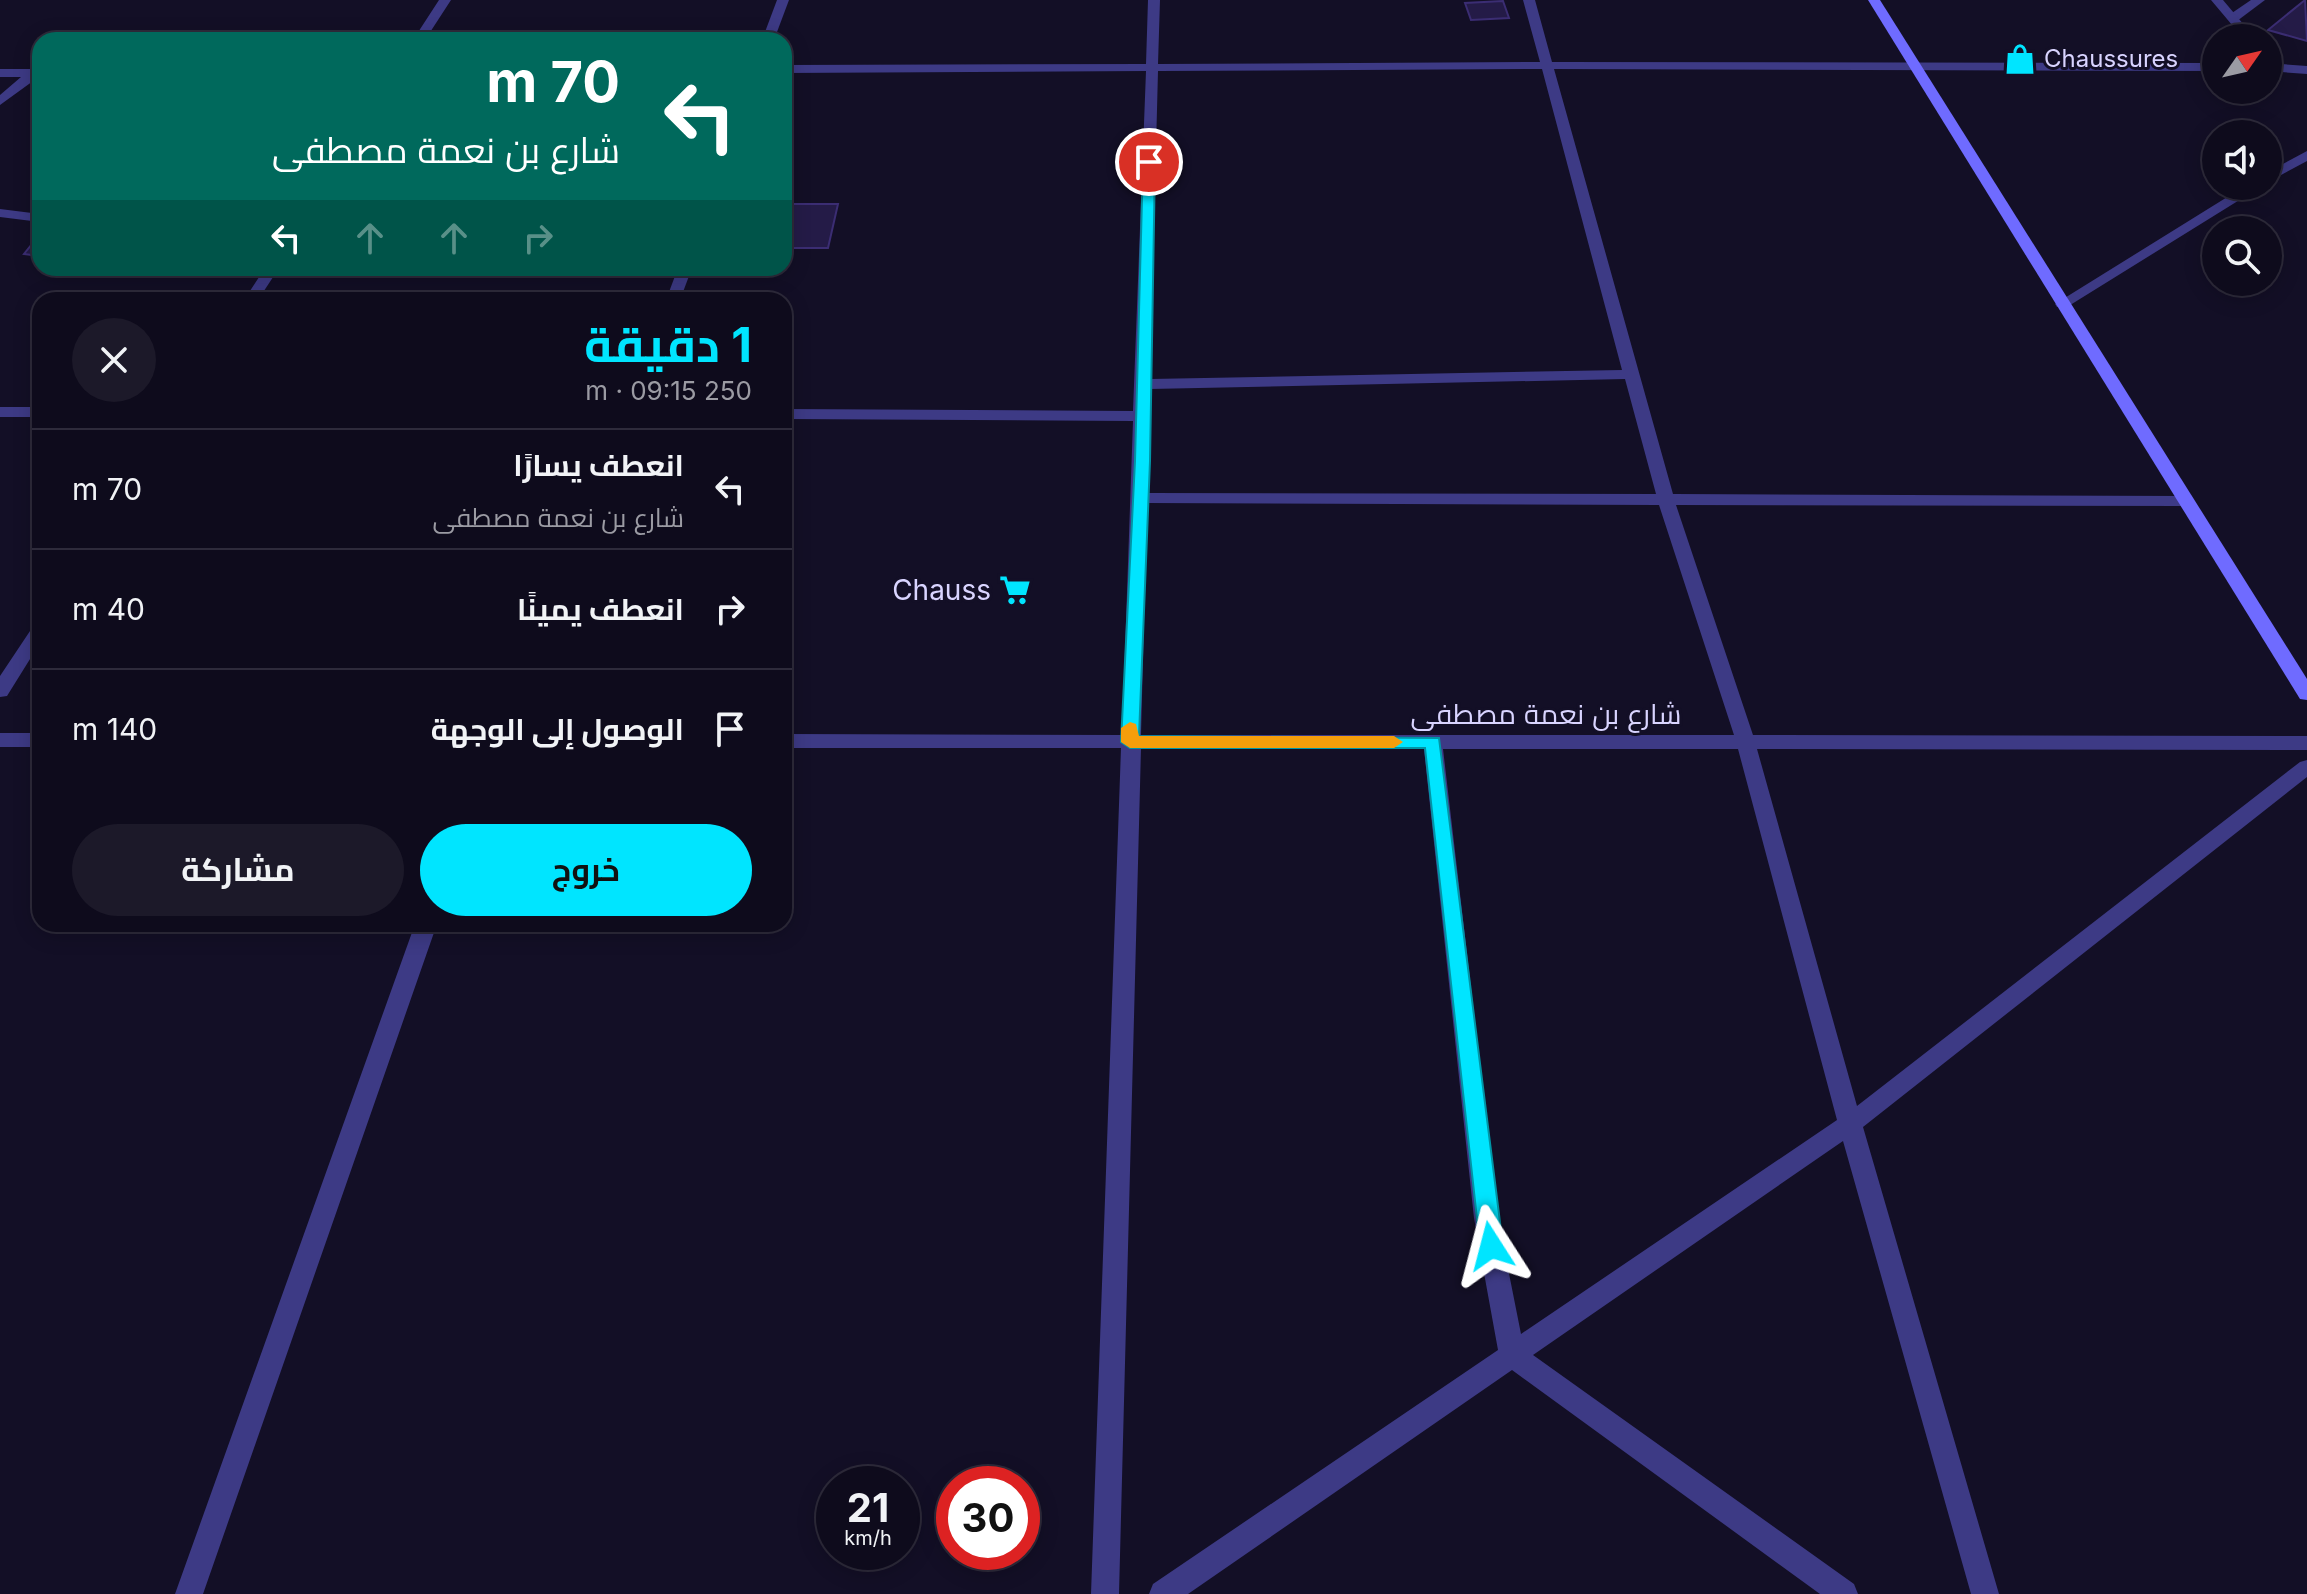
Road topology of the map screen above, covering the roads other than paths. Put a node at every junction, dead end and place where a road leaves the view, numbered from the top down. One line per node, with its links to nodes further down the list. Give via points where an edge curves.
1 (445, 0): 10 (street)
2 (783, 0): 11 (street)
3 (1154, 0): 16 (street)
4 (1529, 0): 13 (street)
5 (1874, 0): 12 (main road)
6 (2217, 0): 8 (street)
7 (2259, 0): 8 (street)
8 (2233, 18): 9 (street)
9 (2238, 24)
10 (424, 32)
11 (771, 32)
12 (1912, 64): 13 (street); 14 (street); 28 (main road)
13 (1545, 66): 16 (street); 29 (street)
14 (2202, 67)
15 (2282, 67): 18 (street)
16 (1152, 68): 17 (street); 30 (street)
17 (792, 69)
18 (2307, 70)
19 (0, 73): 20 (street)
20 (32, 73)
21 (32, 76): 22 (street)
22 (0, 101)
23 (2307, 155): 24 (street)
24 (2282, 170)
25 (2232, 200): 28 (street)
26 (0, 213): 27 (street)
27 (32, 217)
28 (2062, 304): 37 (main road)
29 (1631, 374): 30 (street); 36 (street)
30 (1144, 384): 34 (street)
31 (0, 412): 32 (street)
32 (32, 412)
33 (792, 414): 34 (street)
34 (1143, 416): 35 (street)
35 (1140, 498): 36 (street); 44 (street)
36 (1666, 500): 37 (street); 46 (street)
37 (2186, 501): 40 (main road)
38 (32, 641): 39 (street)
39 (0, 691)
40 (2307, 694)
41 (0, 740): 42 (street)
42 (32, 740)
43 (792, 741): 44 (street, شارع بن نعمة مصطفى)
44 (1130, 742): 45 (street, شارع بن نعمة مصطفى); 53 (street)
45 (1433, 742): 46 (street, شارع بن نعمة مصطفى); 51 (street, via 1486,1218)
46 (1746, 743): 47 (street, شارع بن نعمة مصطفى); 50 (street)
47 (2307, 743)
48 (2307, 767): 50 (street)
49 (423, 932): 52 (street)
50 (1850, 1124): 51 (street); 56 (street)
51 (1512, 1355): 54 (street); 55 (street)
52 (189, 1594)
53 (1105, 1594)
54 (1163, 1594)
55 (1844, 1594)
56 (1985, 1594)

